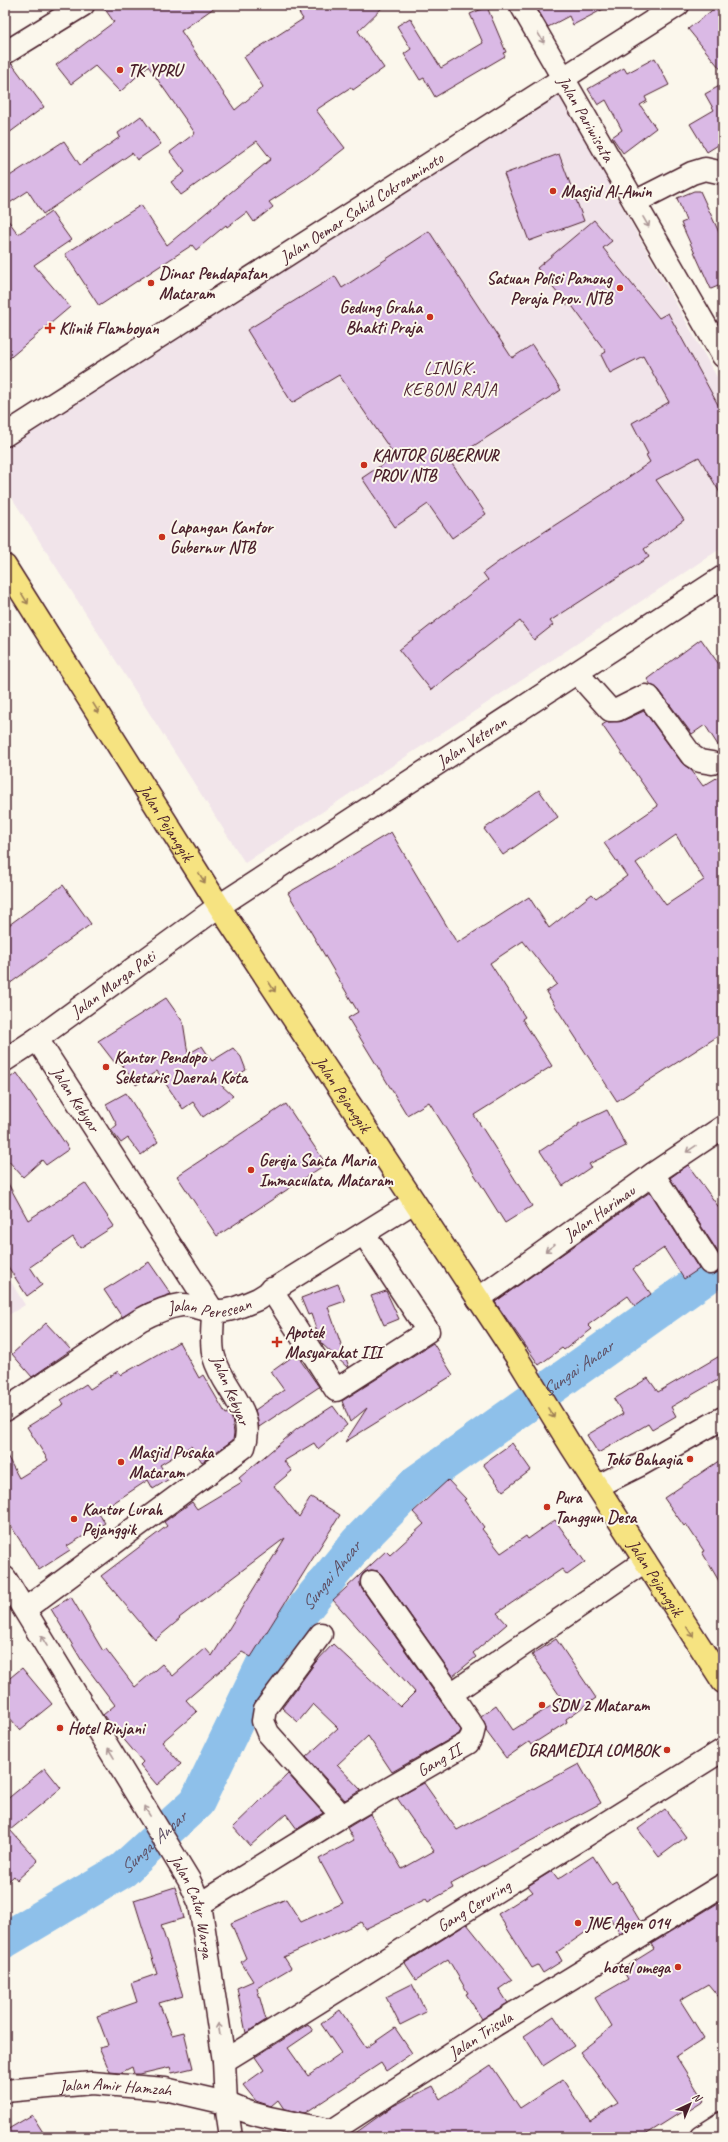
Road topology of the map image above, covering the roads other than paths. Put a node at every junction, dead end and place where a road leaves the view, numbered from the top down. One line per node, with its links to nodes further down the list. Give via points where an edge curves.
1 (83, 5): 4 (street)
2 (521, 5): 6 (street, Jalan Pariwisata, one-way to 6)
3 (678, 5): 6 (street, Jalan Oemar Sahid Cokroaminoto)
4 (57, 12): 5 (street)
5 (5, 54)
6 (565, 78): 8 (street, Jalan Pariwisata); 10 (street, Jalan Oemar Sahid Cokroaminoto)
7 (723, 172): 8 (street, via 704,169 692,173)
8 (635, 202): 9 (street, Jalan Pariwisata, one-way to 9)
9 (723, 356)
10 (5, 435)
11 (5, 566): 15 (main road, Jalan Pejanggik, one-way to 15)
12 (723, 577): 13 (street, Jalan Veteran)
13 (577, 673): 14 (street, via 610,710 617,710 645,696 649,697 692,756 700,761); 15 (street, Jalan Veteran)
14 (712, 762)
15 (219, 906): 16 (street, Jalan Marga Pati); 20 (main road, Jalan Pejanggik, one-way to 20)
16 (38, 1039): 17 (street, Jalan Marga Pati); 25 (street, Jalan Kebyar)
17 (5, 1060)
18 (723, 1127): 19 (street, Jalan Harimau, one-way to 19)
19 (653, 1174): 22 (street); 24 (street, Jalan Harimau, one-way to 24)
20 (414, 1202): 21 (street, Jalan Peresean); 24 (main road, Jalan Pejanggik)
21 (364, 1234): 23 (street, Jalan Peresean); 23 (street, via 428,1331 336,1390)
22 (710, 1263)
23 (271, 1289): 25 (street, Jalan Peresean, via 243,1305)
24 (478, 1299): 28 (main road, Jalan Pejanggik, one-way to 28)
25 (213, 1311): 26 (street, Jalan Peresean, via 189,1305 169,1307 156,1312); 32 (street, Jalan Kebyar, via 214,1358 248,1422 248,1436 244,1447)
26 (5, 1410)
27 (723, 1418): 28 (street)
28 (598, 1486): 29 (main road, Jalan Pejanggik)
29 (645, 1561): 34 (main road, Jalan Pejanggik, one-way to 34); 35 (street)
30 (5, 1578): 32 (street, Jalan Catur Warga)
31 (372, 1582): 35 (street)
32 (25, 1609): 39 (street, Jalan Catur Warga, one-way to 32, via 189,1880)
33 (321, 1634): 37 (street, via 265,1710 263,1721 268,1732)
34 (723, 1682)
35 (451, 1694): 37 (street, Gang II, via 474,1728 468,1743)
36 (723, 1750): 40 (street, Gang Ceruring)
37 (342, 1816): 39 (street, Gang II)
38 (723, 1885): 42 (street, Jalan Trisula, via 495,2025 335,2129 283,2122)
39 (200, 1904): 40 (street, Jalan Catur Warga, one-way to 39)
40 (224, 2061): 42 (street, Jalan Catur Warga)
41 (5, 2090): 42 (street, Jalan Amir Hamzah, via 92,2083 165,2089)
42 (226, 2103): 44 (street, Jalan Catur Warga)
43 (723, 2124): 45 (street)
44 (231, 2137)
45 (701, 2137)

